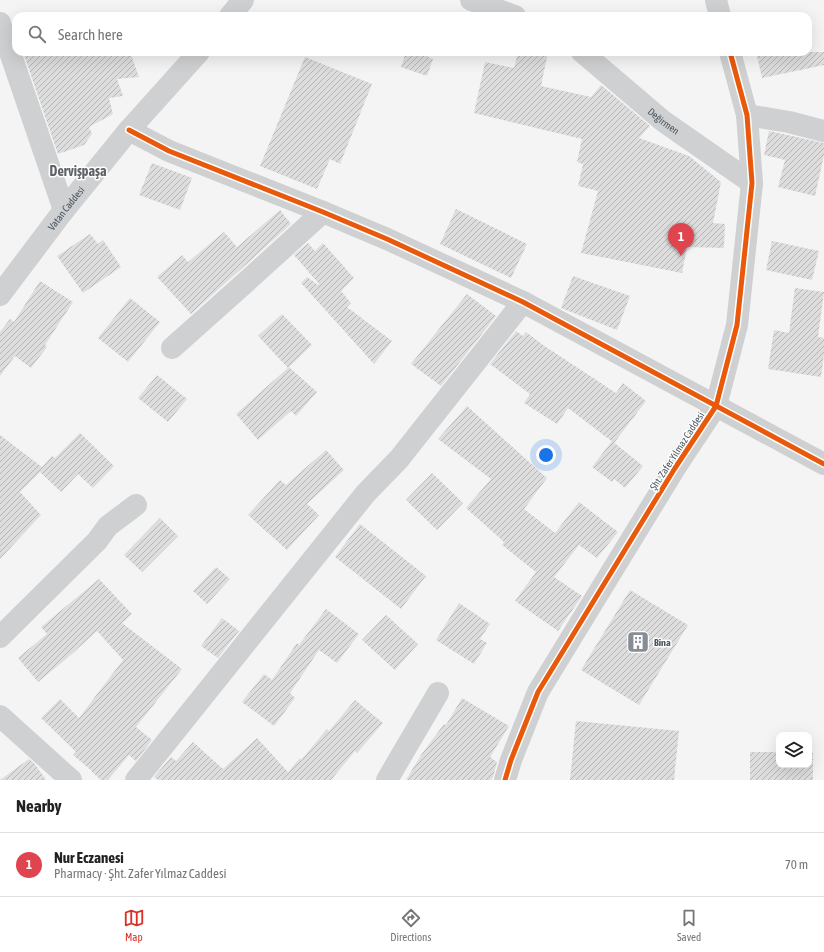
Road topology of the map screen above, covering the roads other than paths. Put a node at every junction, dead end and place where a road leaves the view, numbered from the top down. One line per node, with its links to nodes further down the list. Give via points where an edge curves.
1 (243, 0): 4 (street)
2 (471, 0): 5 (street)
3 (716, 0): 6 (street)
4 (233, 12)
5 (504, 12)
6 (719, 12)
7 (0, 23): 11 (street)
8 (195, 56): 13 (street, Vatan Caddesi)
9 (587, 56): 15 (street, Değirmen, via 663,121)
10 (731, 56): 12 (street, Şht. Zafer Yılmaz Caddesi)
11 (7, 69): 16 (street)
12 (747, 115): 14 (street); 15 (street, Şht. Zafer Yılmaz Caddesi)
13 (129, 130): 16 (street, Vatan Caddesi); 17 (street, via 169,151)
14 (824, 131)
15 (752, 183): 21 (street, Şht. Zafer Yılmaz Caddesi, via 737,325)
16 (64, 210): 18 (street, Vatan Caddesi)
17 (323, 212): 19 (street); 20 (street)
18 (0, 295)
19 (523, 302): 21 (street); 28 (street, via 399,459 366,493)
20 (172, 348)
21 (716, 406): 22 (street); 30 (street, Şht. Zafer Yılmaz Caddesi, via 675,468 538,692)
22 (824, 464)
23 (136, 505): 24 (street, via 108,526 97,541)
24 (0, 637)
25 (438, 694): 29 (street)
26 (0, 716): 27 (street)
27 (71, 780)
28 (136, 780)
29 (387, 780)
30 (505, 780)

